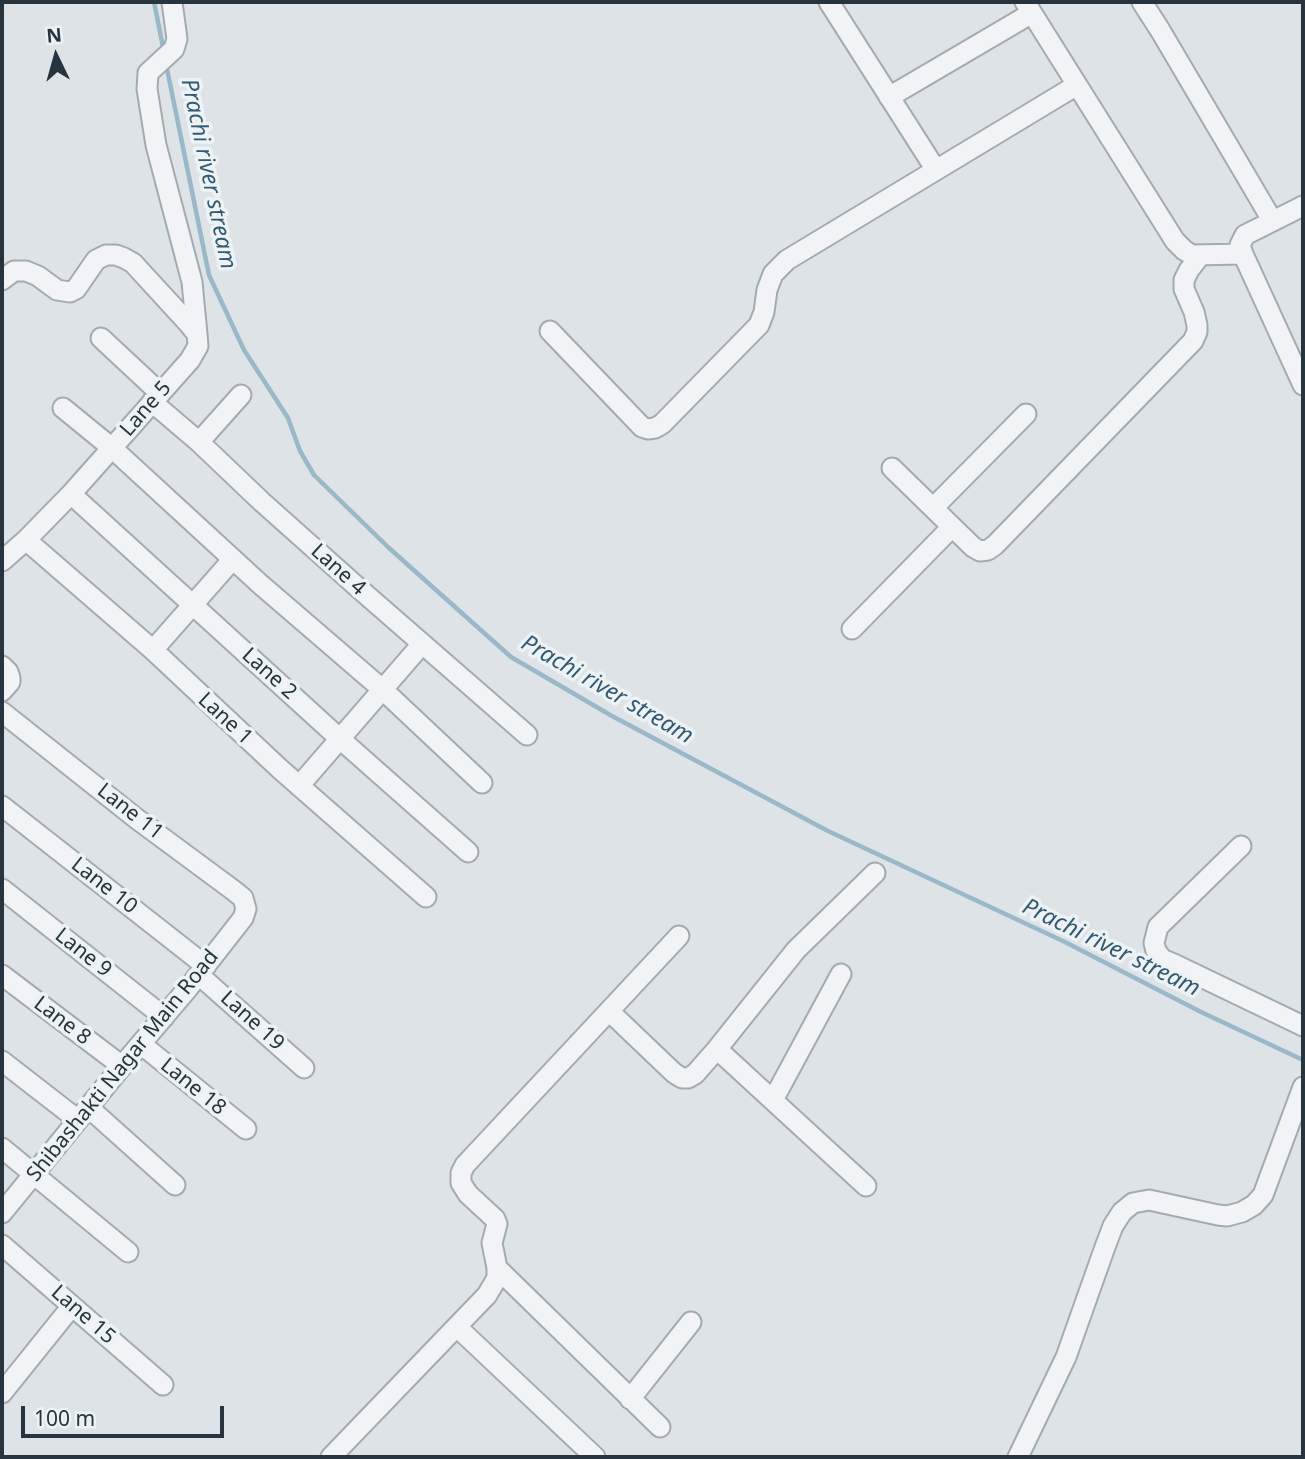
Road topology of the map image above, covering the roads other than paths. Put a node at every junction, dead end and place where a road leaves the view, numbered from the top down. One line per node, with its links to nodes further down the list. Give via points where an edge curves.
1 (172, 2): 14 (street, via 177,39 174,49 148,73 147,89 156,145 192,282)
2 (829, 2): 6 (street)
3 (1142, 2): 9 (street)
4 (1029, 7): 5 (street); 6 (street)
5 (1077, 85): 7 (street); 11 (street, via 1175,241)
6 (889, 97): 7 (street)
7 (936, 170): 13 (street, via 779,267 767,290 759,325 655,428 642,427)
8 (1303, 206): 9 (street)
9 (1272, 220): 10 (street, via 1245,235)
10 (1242, 254): 11 (street); 16 (street)
11 (1200, 256): 26 (street, via 1184,281 1197,325 1185,350 995,545 980,551)
12 (2, 280): 14 (street, via 14,271 26,271 57,290 70,292 96,260 116,255 133,264)
13 (550, 331)
14 (197, 334): 18 (street, Lane 5, via 195,352)
15 (102, 338): 18 (street, Lane 4)
16 (1303, 385)
17 (241, 395): 21 (street)
18 (156, 397): 21 (street, Lane 4); 22 (street, Lane 5)
19 (63, 408): 22 (street)
20 (1026, 414): 25 (street)
21 (199, 442): 32 (street, Lane 4)
22 (112, 448): 24 (street, Lane 5); 28 (street)
23 (892, 468): 25 (street)
24 (71, 494): 27 (street, Lane 5); 30 (street, Lane 2)
25 (933, 508): 26 (street)
26 (952, 527): 31 (street)
27 (26, 540): 29 (street, Lane 5); 33 (street, Lane 1)
28 (233, 559): 30 (street); 35 (street)
29 (2, 561)
30 (193, 605): 33 (street); 39 (street, Lane 2)
31 (852, 629)
32 (422, 643): 35 (street); 38 (street, Lane 4)
33 (153, 650): 41 (street, Lane 1)
34 (2, 666): 36 (street, via 10,682)
35 (382, 689): 39 (street); 40 (street)
36 (2, 691)
37 (2, 712): 48 (street, Lane 11, via 243,898)
38 (527, 735)
39 (339, 738): 41 (street); 44 (street, Lane 2)
40 (482, 783)
41 (299, 786): 47 (street, Lane 1)
42 (2, 806): 50 (street, Lane 10)
43 (1241, 846): 55 (street, via 1158,927 1156,951 1162,958)
44 (468, 852)
45 (875, 873): 57 (street, via 796,950)
46 (2, 889): 54 (street, Lane 9)
47 (426, 897)
48 (243, 918): 50 (street, Shibashakti Nagar Main Road)
49 (679, 936): 53 (street)
50 (203, 970): 54 (street, Shibashakti Nagar Main Road); 60 (street, Lane 19)
51 (841, 974): 62 (street)
52 (2, 975): 59 (street, Lane 8)
53 (609, 1011): 57 (street, via 682,1078 695,1074); 72 (street, via 461,1173 468,1194 497,1224 492,1243)
54 (164, 1017): 56 (street, Shibashakti Nagar Main Road)
55 (1303, 1026)
56 (141, 1044): 59 (street, Shibashakti Nagar Main Road); 64 (street, Lane 18)
57 (717, 1049): 62 (street)
58 (2, 1061): 63 (street)
59 (122, 1066): 63 (street, Shibashakti Nagar Main Road)
60 (304, 1068)
61 (1303, 1087): 83 (street, via 1263,1195 1254,1205 1227,1216 1149,1200 1133,1203 1122,1212 1066,1357)
62 (773, 1100): 68 (street)
63 (83, 1114): 66 (street, Shibashakti Nagar Main Road); 67 (street)
64 (246, 1129)
65 (2, 1148): 66 (street)
66 (33, 1174): 69 (street, Shibashakti Nagar Main Road); 71 (street)
67 (175, 1185)
68 (866, 1186)
69 (2, 1213)
70 (2, 1245): 73 (street, Lane 15)
71 (128, 1252)
72 (497, 1268): 75 (street, via 487,1295); 79 (street)
73 (72, 1306): 76 (street); 77 (street, Lane 15)
74 (691, 1322): 79 (street)
75 (457, 1327): 81 (street); 82 (street)
76 (8, 1370): 78 (street)
77 (163, 1385)
78 (2, 1393)
79 (630, 1399): 80 (street)
80 (660, 1427)
81 (331, 1457)
82 (595, 1457)
83 (1018, 1457)

